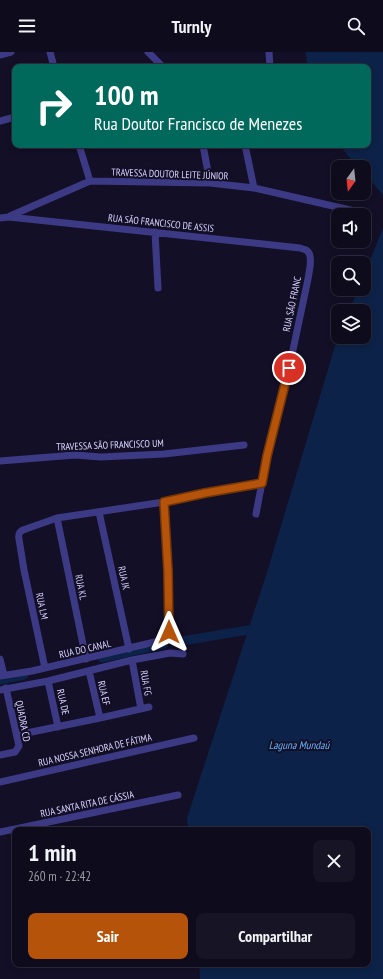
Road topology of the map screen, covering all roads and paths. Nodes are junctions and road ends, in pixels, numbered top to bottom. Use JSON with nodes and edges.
{"nodes":[{"id":1,"x":11,"y":52,"type":"edge"},
{"id":2,"x":50,"y":52,"type":"edge"},
{"id":3,"x":148,"y":52,"type":"edge"},
{"id":4,"x":269,"y":52,"type":"edge"},
{"id":5,"x":0,"y":55,"type":"edge"},
{"id":6,"x":53,"y":64,"type":"edge"},
{"id":7,"x":160,"y":64,"type":"edge"},
{"id":8,"x":270,"y":64,"type":"edge"},
{"id":9,"x":12,"y":118,"type":"edge"},
{"id":10,"x":0,"y":121,"type":"edge"},
{"id":11,"x":80,"y":148,"type":"edge"},
{"id":12,"x":204,"y":148,"type":"edge"},
{"id":13,"x":246,"y":148,"type":"edge"},
{"id":14,"x":90,"y":181,"type":"junction"},
{"id":15,"x":210,"y":183,"type":"junction"},
{"id":16,"x":254,"y":188,"type":"junction"},
{"id":17,"x":342,"y":208,"type":"edge"},
{"id":18,"x":10,"y":217,"type":"junction"},
{"id":19,"x":0,"y":218,"type":"edge"},
{"id":20,"x":155,"y":232,"type":"junction"},
{"id":21,"x":311,"y":262,"type":"joint"},
{"id":22,"x":158,"y":288,"type":"dead end"},
{"id":23,"x":244,"y":445,"type":"dead end"},
{"id":24,"x":0,"y":461,"type":"edge"},
{"id":25,"x":262,"y":483,"type":"junction"},
{"id":26,"x":164,"y":502,"type":"junction"},
{"id":27,"x":99,"y":512,"type":"junction"},
{"id":28,"x":256,"y":514,"type":"dead end"},
{"id":29,"x":57,"y":518,"type":"junction"},
{"id":30,"x":129,"y":649,"type":"junction"},
{"id":31,"x":183,"y":654,"type":"dead end"},
{"id":32,"x":0,"y":659,"type":"edge"},
{"id":33,"x":86,"y":659,"type":"junction"},
{"id":34,"x":132,"y":660,"type":"junction"},
{"id":35,"x":45,"y":668,"type":"junction"},
{"id":36,"x":89,"y":671,"type":"junction"},
{"id":37,"x":2,"y":676,"type":"edge"},
{"id":38,"x":48,"y":681,"type":"junction"},
{"id":39,"x":3,"y":689,"type":"edge"},
{"id":40,"x":149,"y":707,"type":"dead end"},
{"id":41,"x":141,"y":709,"type":"junction"},
{"id":42,"x":100,"y":718,"type":"junction"},
{"id":43,"x":58,"y":727,"type":"junction"},
{"id":44,"x":17,"y":735,"type":"junction"},
{"id":45,"x":194,"y":738,"type":"dead end"},
{"id":46,"x":0,"y":756,"type":"edge"},
{"id":47,"x":0,"y":782,"type":"edge"},
{"id":48,"x":178,"y":795,"type":"dead end"},
{"id":49,"x":24,"y":827,"type":"edge"},
{"id":50,"x":12,"y":830,"type":"edge"},
{"id":51,"x":0,"y":832,"type":"edge"}],
"edges":[{"from":1,"to":5,"type":"street"},
{"from":2,"to":6,"type":"street"},
{"from":3,"to":7,"type":"street"},
{"from":4,"to":8,"type":"street"},
{"from":9,"to":10,"type":"street"},
{"from":11,"to":14,"type":"street"},
{"from":12,"to":15,"type":"street"},
{"from":13,"to":16,"type":"street"},
{"from":14,"to":15,"type":"street","name":"TRAVESSA DOUTOR LEITE JÚNIOR"},
{"from":14,"to":18,"type":"street","name":"TRAVESSA DOUTOR LEITE JÚNIOR"},
{"from":15,"to":16,"type":"street","name":"TRAVESSA DOUTOR LEITE JÚNIOR"},
{"from":16,"to":17,"type":"street","name":"TRAVESSA DOUTOR LEITE JÚNIOR"},
{"from":18,"to":19,"type":"street","name":"RUA SÃO FRANCISCO DE ASSIS"},
{"from":18,"to":20,"type":"street","name":"RUA SÃO FRANCISCO DE ASSIS"},
{"from":20,"to":21,"type":"street","name":"RUA SÃO FRANCISCO DE ASSIS"},
{"from":20,"to":22,"type":"street"},
{"from":21,"to":25,"type":"street","name":"RUA SÃO FRANC"},
{"from":23,"to":24,"type":"street","name":"TRAVESSA SÃO FRANCISCO UM"},
{"from":25,"to":26,"type":"street"},
{"from":25,"to":28,"type":"street","name":"RUA SÃO FRANC"},
{"from":26,"to":27,"type":"street"},
{"from":26,"to":30,"type":"street","name":"RUA DO CANAL"},
{"from":27,"to":29,"type":"street"},
{"from":27,"to":30,"type":"street","name":"RUA JK"},
{"from":29,"to":33,"type":"street","name":"RUA KL"},
{"from":29,"to":35,"type":"street","name":"RUA LM"},
{"from":30,"to":33,"type":"street","name":"RUA DO CANAL"},
{"from":31,"to":34,"type":"street"},
{"from":32,"to":37,"type":"street"},
{"from":33,"to":35,"type":"street","name":"RUA DO CANAL"},
{"from":34,"to":36,"type":"street"},
{"from":34,"to":41,"type":"street","name":"RUA FG"},
{"from":35,"to":37,"type":"street","name":"RUA DO CANAL"},
{"from":36,"to":38,"type":"street"},
{"from":36,"to":42,"type":"street","name":"RUA EF"},
{"from":38,"to":39,"type":"street"},
{"from":38,"to":43,"type":"street","name":"RUA DE"},
{"from":39,"to":44,"type":"street","name":"QUADRA CD"},
{"from":40,"to":41,"type":"street"},
{"from":41,"to":42,"type":"street"},
{"from":42,"to":43,"type":"street"},
{"from":43,"to":44,"type":"street"},
{"from":44,"to":46,"type":"street","name":"QUADRA CD"},
{"from":45,"to":47,"type":"street","name":"RUA NOSSA SENHORA DE FÁTIMA"},
{"from":48,"to":49,"type":"street","name":"RUA SANTA RITA DE CÁSSIA"},
{"from":50,"to":51,"type":"street","name":"RUA SANTA RITA DE CÁSSIA"}]}
